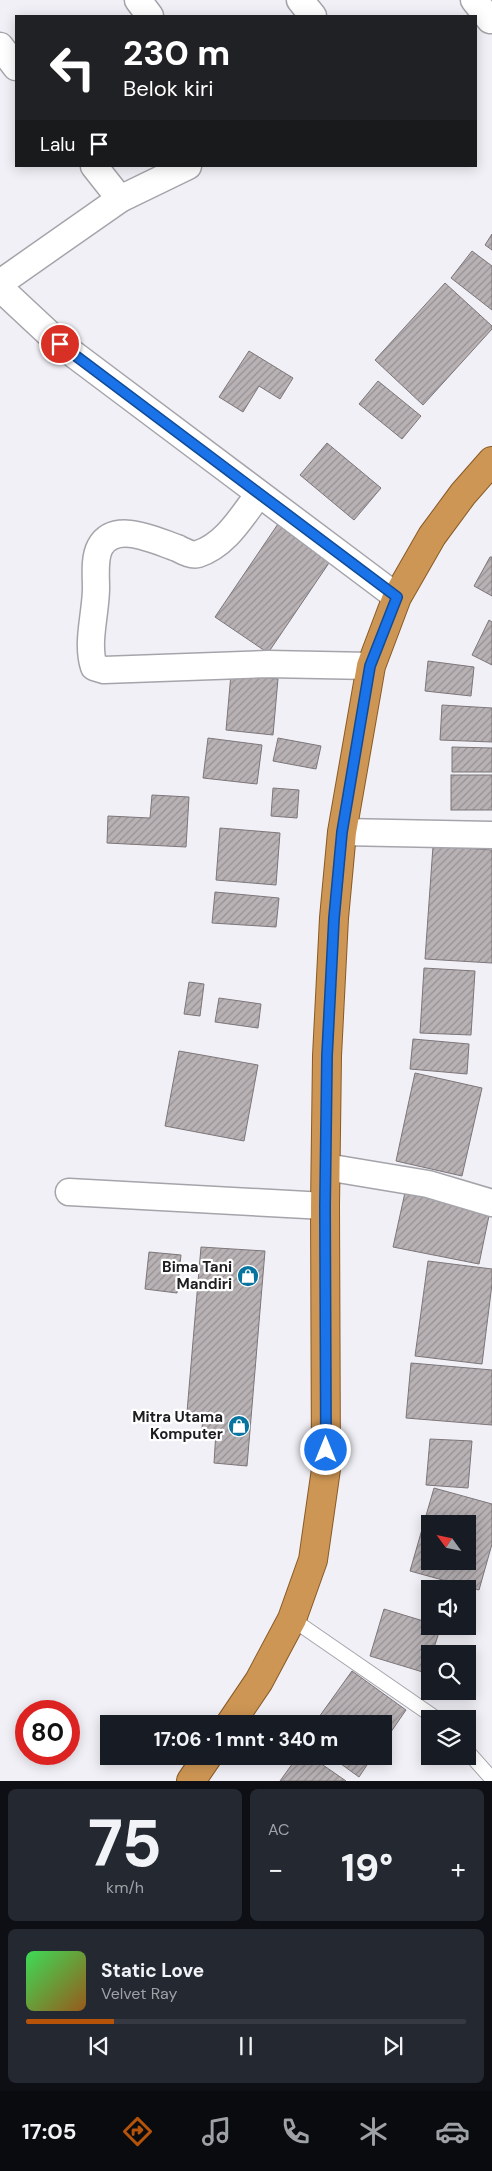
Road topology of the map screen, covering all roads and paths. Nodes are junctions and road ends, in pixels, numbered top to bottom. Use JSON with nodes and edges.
{"nodes":[{"id":1,"x":138,"y":0,"type":"edge"},
{"id":2,"x":300,"y":0,"type":"edge"},
{"id":3,"x":474,"y":0,"type":"edge"},
{"id":4,"x":149,"y":15,"type":"edge"},
{"id":5,"x":312,"y":15,"type":"edge"},
{"id":6,"x":486,"y":22,"type":"edge"},
{"id":7,"x":0,"y":46,"type":"edge"},
{"id":8,"x":15,"y":66,"type":"edge"},
{"id":9,"x":95,"y":167,"type":"edge"},
{"id":10,"x":186,"y":167,"type":"edge"},
{"id":11,"x":120,"y":199,"type":"junction"},
{"id":12,"x":0,"y":283,"type":"edge"},
{"id":13,"x":0,"y":288,"type":"edge"},
{"id":14,"x":492,"y":460,"type":"edge"},
{"id":15,"x":259,"y":494,"type":"junction"},
{"id":16,"x":397,"y":597,"type":"junction"},
{"id":17,"x":370,"y":666,"type":"junction"},
{"id":18,"x":342,"y":832,"type":"junction"},
{"id":19,"x":492,"y":835,"type":"edge"},
{"id":20,"x":326,"y":1167,"type":"junction"},
{"id":21,"x":69,"y":1192,"type":"dead end"},
{"id":22,"x":492,"y":1203,"type":"edge"},
{"id":23,"x":325,"y":1206,"type":"junction"},
{"id":24,"x":292,"y":1619,"type":"junction"},
{"id":25,"x":424,"y":1710,"type":"edge"},
{"id":26,"x":236,"y":1715,"type":"edge"},
{"id":27,"x":476,"y":1761,"type":"edge"},
{"id":28,"x":202,"y":1765,"type":"edge"},
{"id":29,"x":492,"y":1779,"type":"edge"},
{"id":30,"x":191,"y":1781,"type":"edge"}],
"edges":[{"from":1,"to":4,"type":"street"},
{"from":2,"to":5,"type":"street"},
{"from":3,"to":6,"type":"street"},
{"from":7,"to":8,"type":"street"},
{"from":9,"to":11,"type":"street"},
{"from":10,"to":11,"type":"street"},
{"from":11,"to":12,"type":"street"},
{"from":13,"to":15,"type":"street"},
{"from":14,"to":16,"type":"highway"},
{"from":15,"to":16,"type":"street"},
{"from":15,"to":17,"type":"street"},
{"from":16,"to":17,"type":"highway"},
{"from":17,"to":18,"type":"highway"},
{"from":18,"to":19,"type":"street"},
{"from":18,"to":20,"type":"highway"},
{"from":20,"to":22,"type":"street"},
{"from":20,"to":23,"type":"highway"},
{"from":21,"to":23,"type":"street"},
{"from":23,"to":24,"type":"highway"},
{"from":24,"to":25,"type":"lane"},
{"from":24,"to":26,"type":"highway"},
{"from":27,"to":29,"type":"lane"},
{"from":28,"to":30,"type":"highway"}]}
